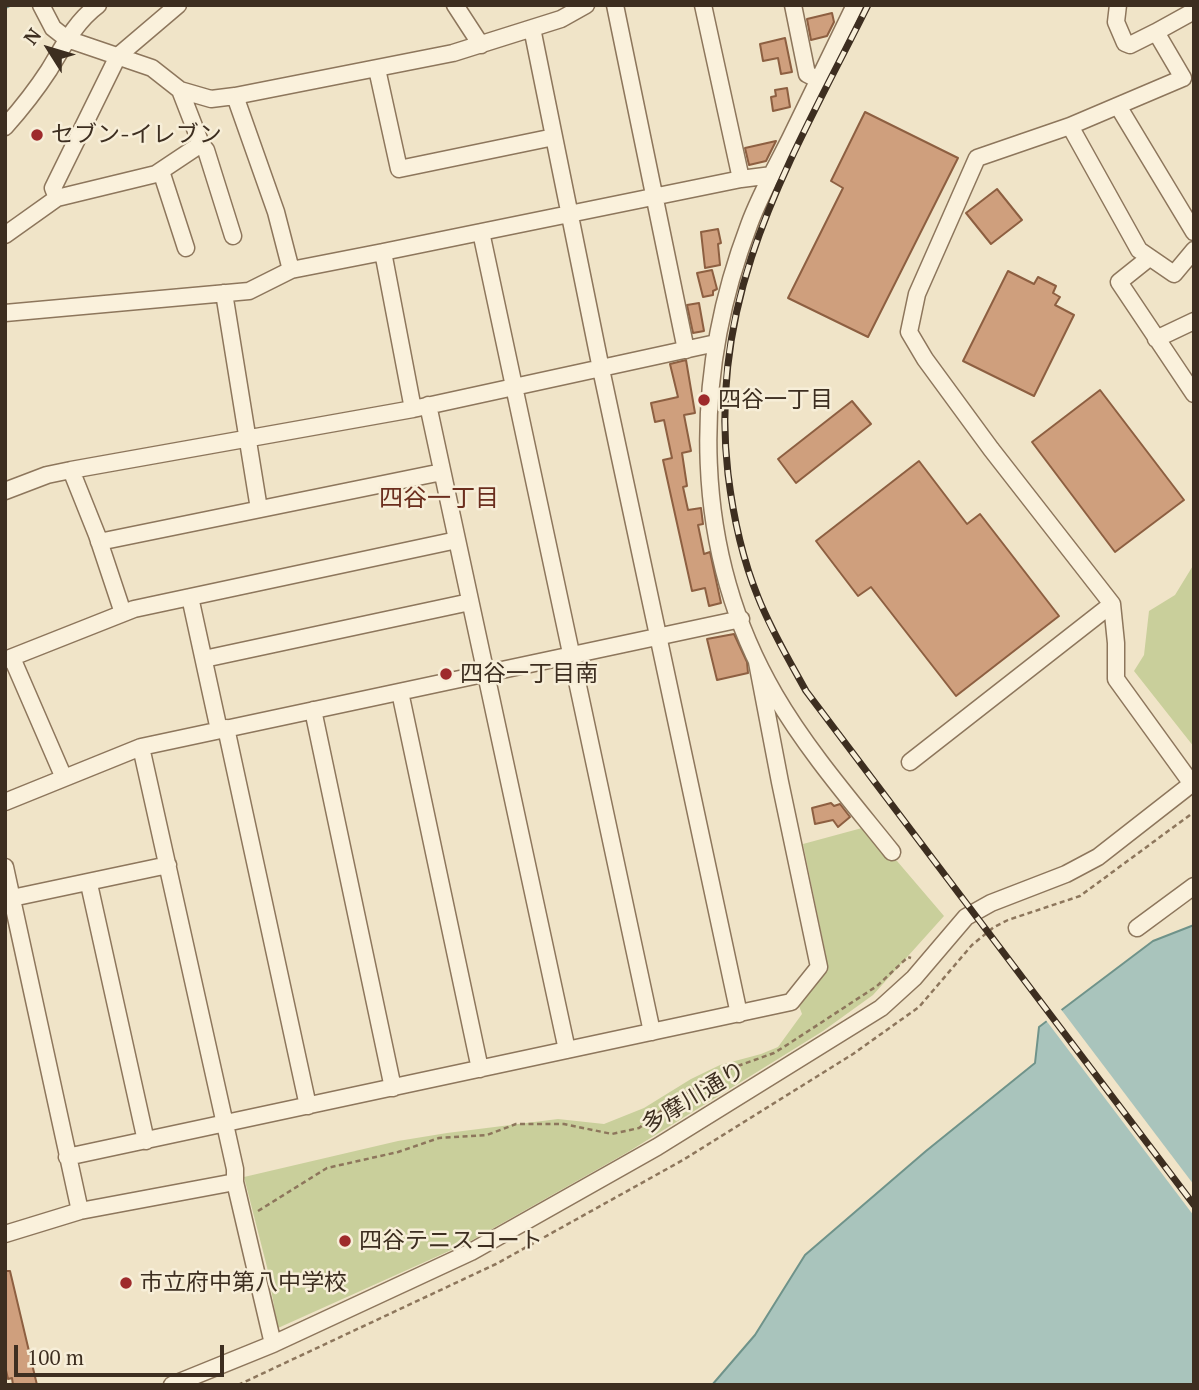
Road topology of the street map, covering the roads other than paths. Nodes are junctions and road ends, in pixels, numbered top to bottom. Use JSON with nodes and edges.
{"nodes":[{"id":1,"x":41,"y":5,"type":"edge"},
{"id":2,"x":98,"y":5,"type":"edge"},
{"id":3,"x":178,"y":5,"type":"edge"},
{"id":4,"x":454,"y":5,"type":"edge"},
{"id":5,"x":586,"y":5,"type":"edge"},
{"id":6,"x":615,"y":5,"type":"edge"},
{"id":7,"x":704,"y":5,"type":"edge"},
{"id":8,"x":793,"y":5,"type":"edge"},
{"id":9,"x":855,"y":5,"type":"edge"},
{"id":10,"x":1118,"y":5,"type":"edge"},
{"id":11,"x":1194,"y":11,"type":"edge"},
{"id":12,"x":557,"y":12,"type":"edge"},
{"id":13,"x":532,"y":28,"type":"junction"},
{"id":14,"x":1156,"y":32,"type":"junction"},
{"id":15,"x":67,"y":39,"type":"junction"},
{"id":16,"x":481,"y":45,"type":"junction"},
{"id":17,"x":118,"y":56,"type":"junction"},
{"id":18,"x":377,"y":69,"type":"junction"},
{"id":19,"x":819,"y":80,"type":"junction"},
{"id":20,"x":180,"y":90,"type":"junction"},
{"id":21,"x":235,"y":96,"type":"junction"},
{"id":22,"x":1118,"y":106,"type":"junction"},
{"id":23,"x":1070,"y":126,"type":"junction"},
{"id":24,"x":5,"y":127,"type":"edge"},
{"id":25,"x":554,"y":137,"type":"junction"},
{"id":26,"x":201,"y":144,"type":"junction"},
{"id":27,"x":160,"y":171,"type":"junction"},
{"id":28,"x":772,"y":175,"type":"junction"},
{"id":29,"x":741,"y":179,"type":"junction"},
{"id":30,"x":654,"y":197,"type":"junction"},
{"id":31,"x":57,"y":198,"type":"junction"},
{"id":32,"x":569,"y":214,"type":"junction"},
{"id":33,"x":481,"y":232,"type":"junction"},
{"id":34,"x":1194,"y":232,"type":"edge"},
{"id":35,"x":5,"y":235,"type":"edge"},
{"id":36,"x":233,"y":236,"type":"dead end"},
{"id":37,"x":186,"y":248,"type":"dead end"},
{"id":38,"x":1194,"y":250,"type":"edge"},
{"id":39,"x":383,"y":253,"type":"junction"},
{"id":40,"x":1149,"y":258,"type":"junction"},
{"id":41,"x":291,"y":270,"type":"junction"},
{"id":42,"x":224,"y":293,"type":"junction"},
{"id":43,"x":5,"y":313,"type":"edge"},
{"id":44,"x":1194,"y":321,"type":"edge"},
{"id":45,"x":1156,"y":339,"type":"junction"},
{"id":46,"x":716,"y":343,"type":"junction"},
{"id":47,"x":686,"y":350,"type":"junction"},
{"id":48,"x":601,"y":369,"type":"junction"},
{"id":49,"x":515,"y":386,"type":"junction"},
{"id":50,"x":1194,"y":394,"type":"edge"},
{"id":51,"x":421,"y":407,"type":"junction"},
{"id":52,"x":246,"y":438,"type":"junction"},
{"id":53,"x":71,"y":470,"type":"junction"},
{"id":54,"x":442,"y":472,"type":"junction"},
{"id":55,"x":5,"y":491,"type":"edge"},
{"id":56,"x":259,"y":509,"type":"junction"},
{"id":57,"x":457,"y":540,"type":"junction"},
{"id":58,"x":99,"y":542,"type":"junction"},
{"id":59,"x":190,"y":597,"type":"junction"},
{"id":60,"x":470,"y":602,"type":"junction"},
{"id":61,"x":1112,"y":604,"type":"junction"},
{"id":62,"x":123,"y":613,"type":"junction"},
{"id":63,"x":741,"y":619,"type":"junction"},
{"id":64,"x":658,"y":636,"type":"junction"},
{"id":65,"x":572,"y":655,"type":"junction"},
{"id":66,"x":9,"y":659,"type":"edge"},
{"id":67,"x":204,"y":659,"type":"junction"},
{"id":68,"x":757,"y":662,"type":"junction"},
{"id":69,"x":486,"y":673,"type":"junction"},
{"id":70,"x":400,"y":692,"type":"junction"},
{"id":71,"x":313,"y":710,"type":"junction"},
{"id":72,"x":223,"y":729,"type":"junction"},
{"id":73,"x":141,"y":747,"type":"junction"},
{"id":74,"x":910,"y":762,"type":"dead end"},
{"id":75,"x":64,"y":778,"type":"junction"},
{"id":76,"x":1193,"y":783,"type":"edge"},
{"id":77,"x":5,"y":802,"type":"edge"},
{"id":78,"x":892,"y":852,"type":"dead end"},
{"id":79,"x":168,"y":865,"type":"junction"},
{"id":80,"x":5,"y":867,"type":"edge"},
{"id":81,"x":89,"y":884,"type":"junction"},
{"id":82,"x":1194,"y":886,"type":"edge"},
{"id":83,"x":12,"y":898,"type":"junction"},
{"id":84,"x":1137,"y":928,"type":"dead end"},
{"id":85,"x":739,"y":1014,"type":"junction"},
{"id":86,"x":652,"y":1032,"type":"junction"},
{"id":87,"x":567,"y":1051,"type":"junction"},
{"id":88,"x":481,"y":1069,"type":"junction"},
{"id":89,"x":393,"y":1087,"type":"junction"},
{"id":90,"x":307,"y":1106,"type":"junction"},
{"id":91,"x":226,"y":1123,"type":"junction"},
{"id":92,"x":145,"y":1141,"type":"junction"},
{"id":93,"x":68,"y":1157,"type":"junction"},
{"id":94,"x":235,"y":1182,"type":"junction"},
{"id":95,"x":80,"y":1211,"type":"junction"},
{"id":96,"x":5,"y":1234,"type":"edge"},
{"id":97,"x":273,"y":1344,"type":"junction"},
{"id":98,"x":172,"y":1385,"type":"edge"}],
"edges":[{"from":1,"to":15,"type":"street"},
{"from":2,"to":15,"type":"street"},
{"from":3,"to":17,"type":"street"},
{"from":4,"to":16,"type":"street"},
{"from":5,"to":12,"type":"street"},
{"from":6,"to":30,"type":"street"},
{"from":7,"to":29,"type":"street"},
{"from":8,"to":19,"type":"street"},
{"from":9,"to":19,"type":"street"},
{"from":10,"to":14,"type":"street"},
{"from":11,"to":14,"type":"street"},
{"from":12,"to":13,"type":"street"},
{"from":13,"to":16,"type":"street"},
{"from":13,"to":25,"type":"street"},
{"from":14,"to":22,"type":"street"},
{"from":15,"to":17,"type":"street"},
{"from":15,"to":24,"type":"street"},
{"from":16,"to":18,"type":"street"},
{"from":17,"to":20,"type":"street"},
{"from":17,"to":31,"type":"street"},
{"from":18,"to":21,"type":"street"},
{"from":18,"to":25,"type":"street"},
{"from":19,"to":28,"type":"street"},
{"from":20,"to":21,"type":"street"},
{"from":20,"to":26,"type":"street"},
{"from":21,"to":41,"type":"street"},
{"from":22,"to":23,"type":"street"},
{"from":22,"to":34,"type":"street"},
{"from":23,"to":40,"type":"street"},
{"from":23,"to":61,"type":"street"},
{"from":25,"to":32,"type":"street"},
{"from":26,"to":27,"type":"street"},
{"from":26,"to":36,"type":"street"},
{"from":27,"to":31,"type":"street"},
{"from":27,"to":37,"type":"street"},
{"from":28,"to":29,"type":"street"},
{"from":28,"to":46,"type":"street"},
{"from":29,"to":30,"type":"street"},
{"from":30,"to":32,"type":"street"},
{"from":30,"to":47,"type":"street"},
{"from":31,"to":35,"type":"street"},
{"from":32,"to":33,"type":"street"},
{"from":32,"to":48,"type":"street"},
{"from":33,"to":39,"type":"street"},
{"from":33,"to":49,"type":"street"},
{"from":38,"to":40,"type":"street"},
{"from":39,"to":41,"type":"street"},
{"from":39,"to":51,"type":"street"},
{"from":40,"to":45,"type":"street"},
{"from":41,"to":42,"type":"street"},
{"from":42,"to":43,"type":"street"},
{"from":42,"to":52,"type":"street"},
{"from":44,"to":45,"type":"street"},
{"from":45,"to":50,"type":"street"},
{"from":46,"to":47,"type":"street"},
{"from":46,"to":63,"type":"street"},
{"from":47,"to":48,"type":"street"},
{"from":48,"to":49,"type":"street"},
{"from":48,"to":64,"type":"street"},
{"from":49,"to":51,"type":"street"},
{"from":49,"to":65,"type":"street"},
{"from":51,"to":52,"type":"street"},
{"from":51,"to":54,"type":"street"},
{"from":52,"to":53,"type":"street"},
{"from":52,"to":56,"type":"street"},
{"from":53,"to":55,"type":"street"},
{"from":53,"to":58,"type":"street"},
{"from":54,"to":56,"type":"street"},
{"from":54,"to":57,"type":"street"},
{"from":56,"to":58,"type":"street"},
{"from":57,"to":59,"type":"street"},
{"from":57,"to":60,"type":"street"},
{"from":58,"to":62,"type":"street"},
{"from":59,"to":62,"type":"street"},
{"from":59,"to":67,"type":"street"},
{"from":60,"to":67,"type":"street"},
{"from":60,"to":69,"type":"street"},
{"from":61,"to":74,"type":"street"},
{"from":61,"to":76,"type":"street"},
{"from":62,"to":66,"type":"street"},
{"from":63,"to":64,"type":"street"},
{"from":63,"to":68,"type":"street"},
{"from":64,"to":65,"type":"street"},
{"from":64,"to":85,"type":"street"},
{"from":65,"to":69,"type":"street"},
{"from":65,"to":86,"type":"street"},
{"from":66,"to":75,"type":"street"},
{"from":67,"to":72,"type":"street"},
{"from":68,"to":78,"type":"street"},
{"from":68,"to":85,"type":"street"},
{"from":69,"to":70,"type":"street"},
{"from":69,"to":87,"type":"street"},
{"from":70,"to":71,"type":"street"},
{"from":70,"to":88,"type":"street"},
{"from":71,"to":72,"type":"street"},
{"from":71,"to":89,"type":"street"},
{"from":72,"to":73,"type":"street"},
{"from":72,"to":90,"type":"street"},
{"from":73,"to":75,"type":"street"},
{"from":73,"to":79,"type":"street"},
{"from":75,"to":77,"type":"street"},
{"from":76,"to":97,"type":"street","name":"多摩川通り"},
{"from":79,"to":81,"type":"street"},
{"from":79,"to":91,"type":"street"},
{"from":80,"to":83,"type":"street"},
{"from":81,"to":83,"type":"street"},
{"from":81,"to":92,"type":"street"},
{"from":82,"to":84,"type":"street"},
{"from":83,"to":93,"type":"street"},
{"from":85,"to":86,"type":"street"},
{"from":86,"to":87,"type":"street"},
{"from":87,"to":88,"type":"street"},
{"from":88,"to":89,"type":"street"},
{"from":89,"to":90,"type":"street"},
{"from":90,"to":91,"type":"street"},
{"from":91,"to":92,"type":"street"},
{"from":91,"to":94,"type":"street"},
{"from":92,"to":93,"type":"street"},
{"from":93,"to":95,"type":"street"},
{"from":94,"to":95,"type":"street"},
{"from":94,"to":97,"type":"street"},
{"from":95,"to":96,"type":"street"},
{"from":97,"to":98,"type":"street","name":"多摩川通り"}]}
